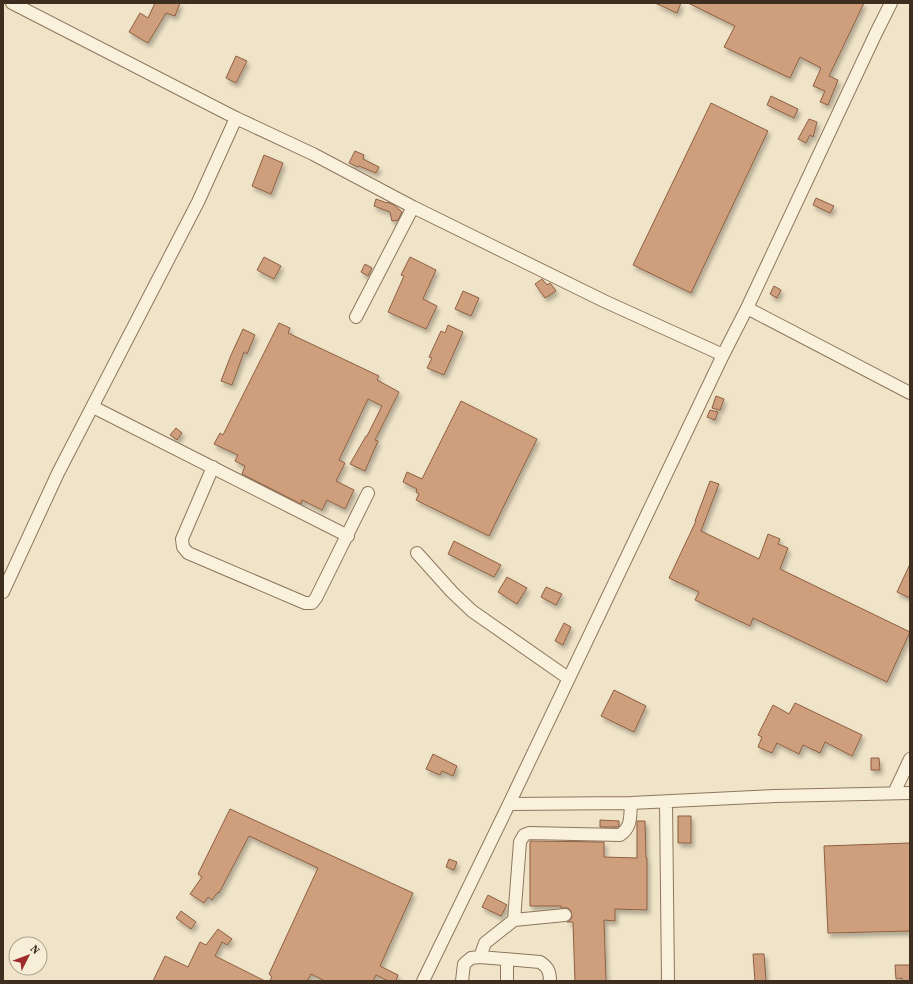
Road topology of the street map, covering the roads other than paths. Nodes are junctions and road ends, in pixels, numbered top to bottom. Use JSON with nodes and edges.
{"nodes":[{"id":1,"x":12,"y":3,"type":"edge"},
{"id":2,"x":891,"y":3,"type":"edge"},
{"id":3,"x":236,"y":118,"type":"junction"},
{"id":4,"x":413,"y":207,"type":"junction"},
{"id":5,"x":748,"y":308,"type":"junction"},
{"id":6,"x":356,"y":318,"type":"dead end"},
{"id":7,"x":723,"y":355,"type":"junction"},
{"id":8,"x":910,"y":393,"type":"edge"},
{"id":9,"x":93,"y":407,"type":"junction"},
{"id":10,"x":213,"y":467,"type":"junction"},
{"id":11,"x":368,"y":493,"type":"dead end"},
{"id":12,"x":348,"y":536,"type":"junction"},
{"id":13,"x":417,"y":553,"type":"dead end"},
{"id":14,"x":3,"y":592,"type":"edge"},
{"id":15,"x":568,"y":678,"type":"junction"},
{"id":16,"x":910,"y":759,"type":"edge"},
{"id":17,"x":894,"y":793,"type":"junction"},
{"id":18,"x":910,"y":793,"type":"edge"},
{"id":19,"x":666,"y":802,"type":"junction"},
{"id":20,"x":631,"y":803,"type":"junction"},
{"id":21,"x":509,"y":804,"type":"junction"},
{"id":22,"x":564,"y":915,"type":"dead end"},
{"id":23,"x":514,"y":920,"type":"junction"},
{"id":24,"x":480,"y":957,"type":"junction"},
{"id":25,"x":507,"y":959,"type":"junction"},
{"id":26,"x":423,"y":981,"type":"edge"},
{"id":27,"x":462,"y":981,"type":"edge"},
{"id":28,"x":507,"y":981,"type":"edge"},
{"id":29,"x":550,"y":981,"type":"edge"},
{"id":30,"x":668,"y":981,"type":"edge"}],
"edges":[{"from":1,"to":3,"type":"street"},
{"from":2,"to":5,"type":"street"},
{"from":3,"to":4,"type":"street"},
{"from":3,"to":9,"type":"street"},
{"from":4,"to":6,"type":"street"},
{"from":4,"to":7,"type":"street"},
{"from":5,"to":7,"type":"street"},
{"from":5,"to":8,"type":"street"},
{"from":7,"to":15,"type":"street"},
{"from":9,"to":10,"type":"street"},
{"from":9,"to":14,"type":"street"},
{"from":10,"to":12,"type":"street"},
{"from":10,"to":12,"type":"street"},
{"from":11,"to":12,"type":"street"},
{"from":13,"to":15,"type":"street"},
{"from":15,"to":21,"type":"street"},
{"from":16,"to":17,"type":"street"},
{"from":17,"to":18,"type":"street"},
{"from":17,"to":19,"type":"street"},
{"from":19,"to":20,"type":"street"},
{"from":19,"to":30,"type":"street"},
{"from":20,"to":21,"type":"street"},
{"from":20,"to":23,"type":"street"},
{"from":21,"to":26,"type":"street"},
{"from":22,"to":23,"type":"street"},
{"from":23,"to":24,"type":"street"},
{"from":24,"to":25,"type":"street"},
{"from":24,"to":27,"type":"street"},
{"from":25,"to":28,"type":"street"},
{"from":25,"to":29,"type":"street"}]}
